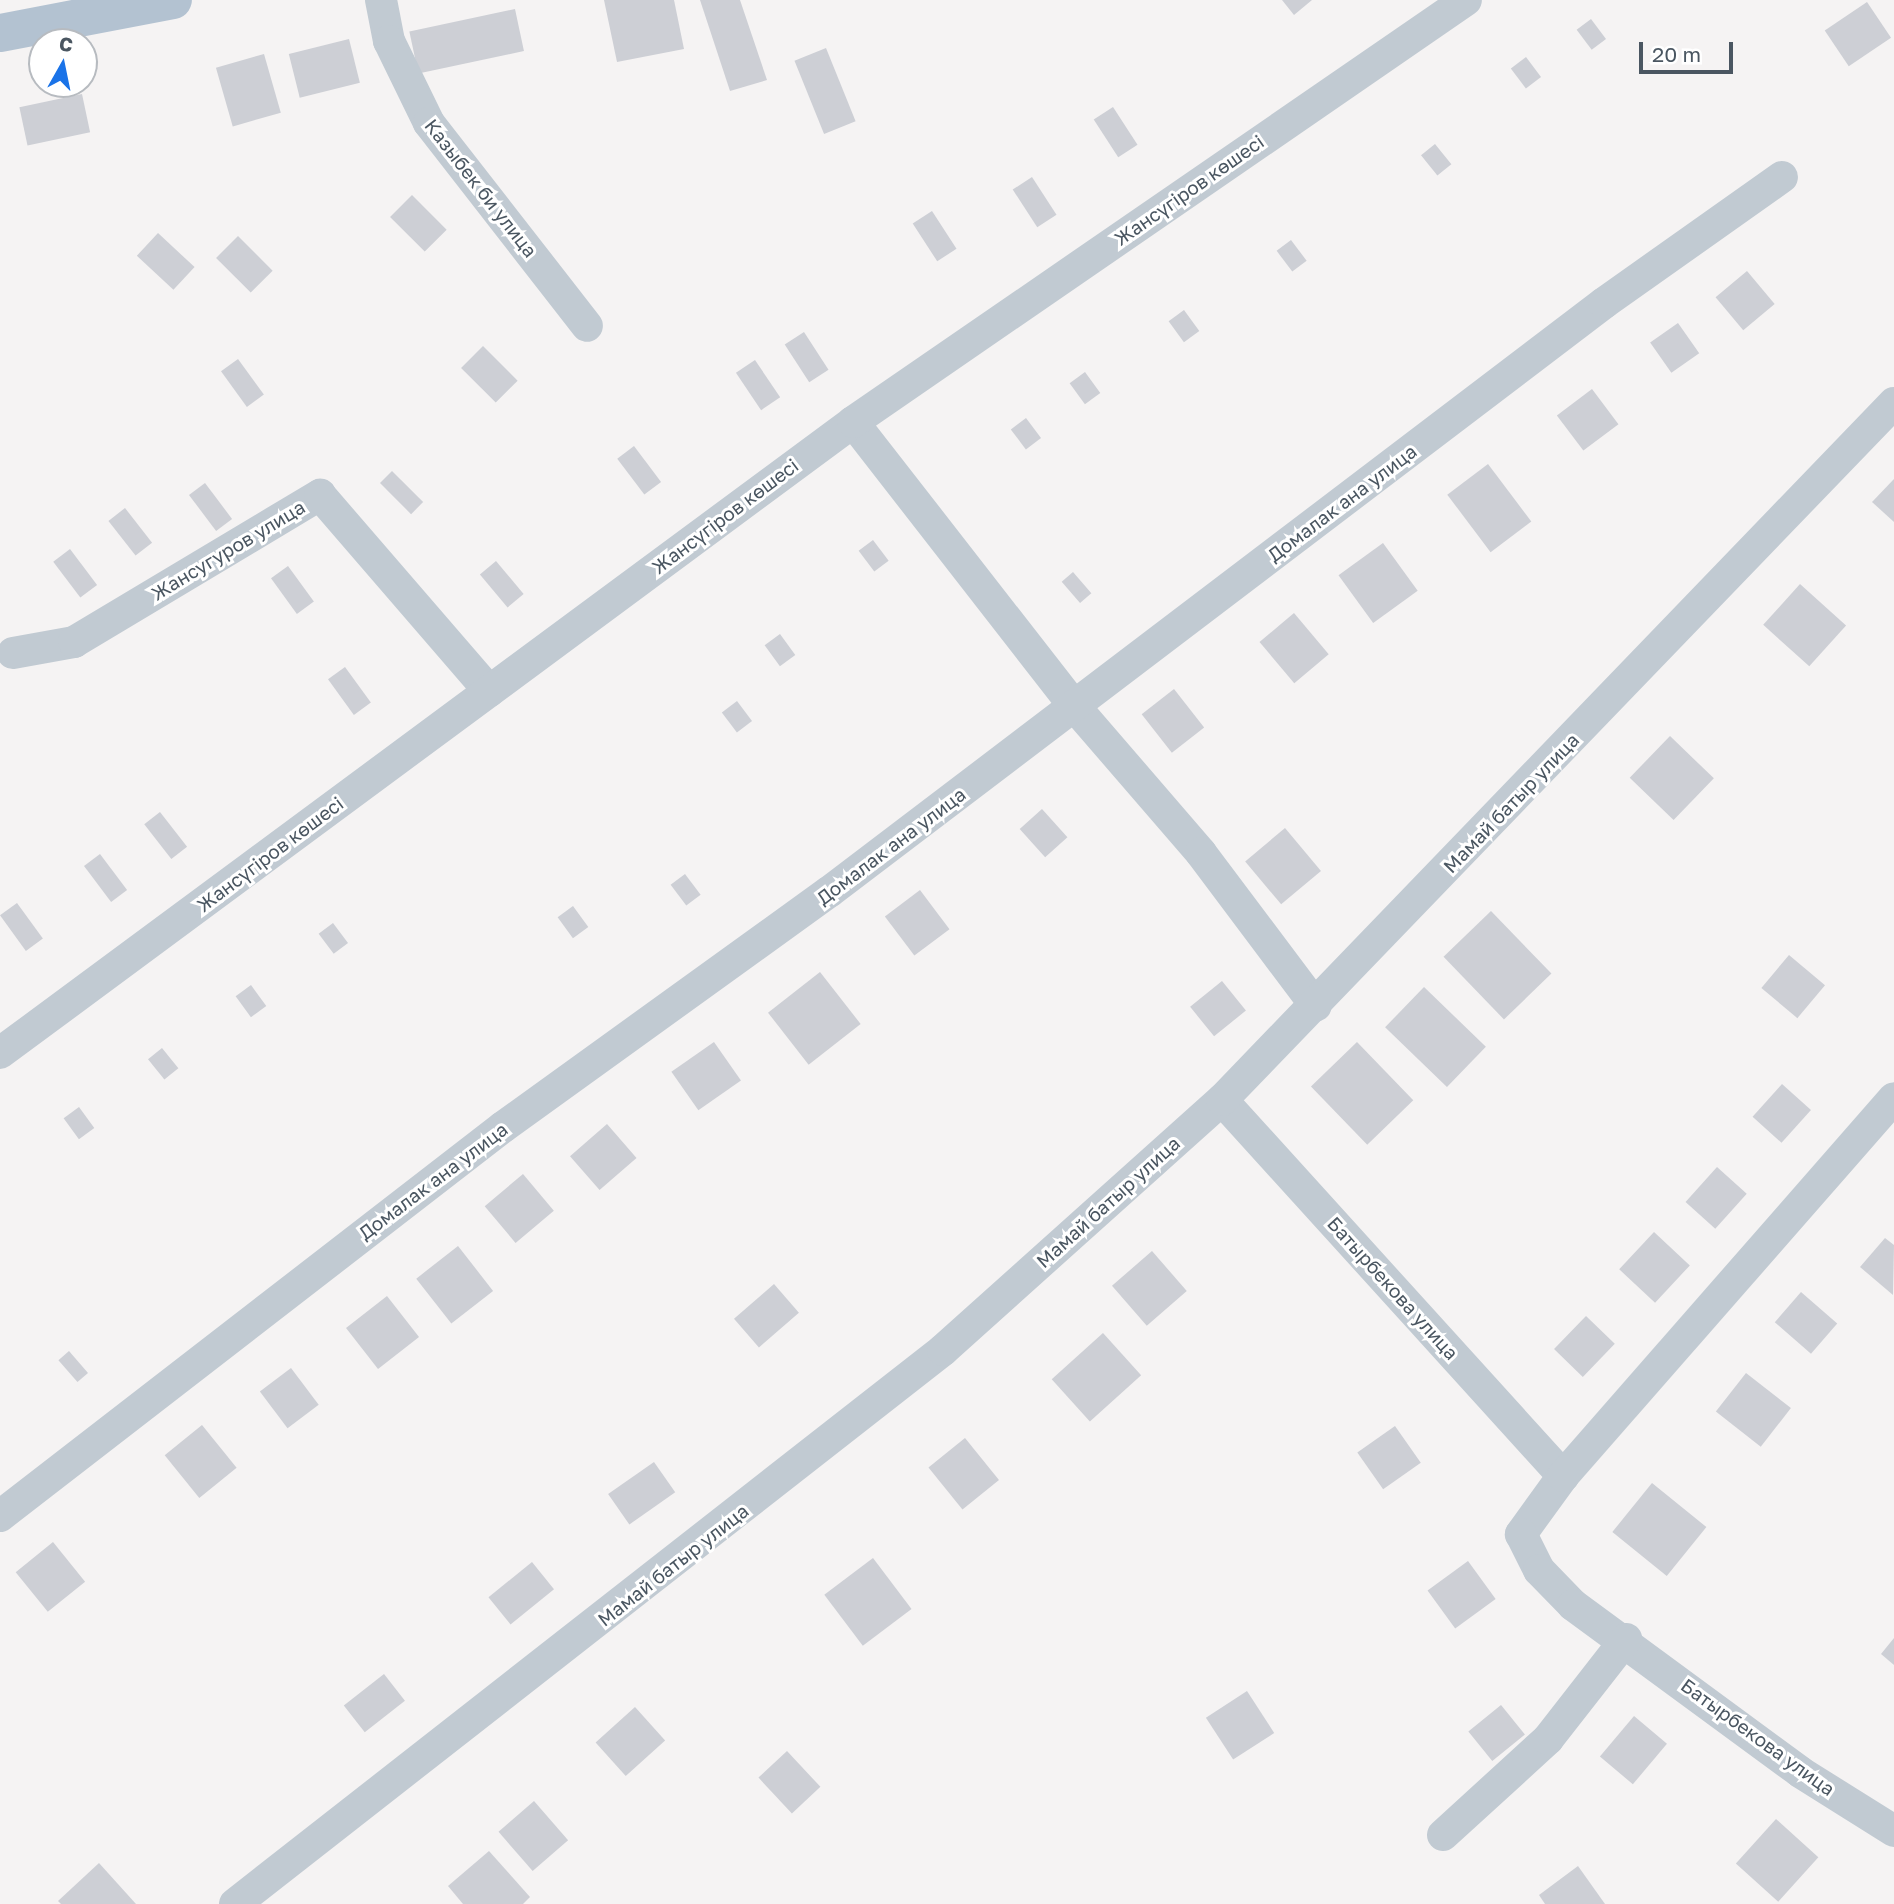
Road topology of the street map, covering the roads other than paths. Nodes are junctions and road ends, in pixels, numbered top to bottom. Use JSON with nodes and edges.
{"nodes":[{"id":1,"x":173,"y":0,"type":"edge"},
{"id":2,"x":381,"y":0,"type":"edge"},
{"id":3,"x":1466,"y":0,"type":"edge"},
{"id":4,"x":107,"y":7,"type":"edge"},
{"id":5,"x":0,"y":33,"type":"edge"},
{"id":6,"x":1782,"y":177,"type":"dead end"},
{"id":7,"x":587,"y":326,"type":"dead end"},
{"id":8,"x":1894,"y":403,"type":"edge"},
{"id":9,"x":853,"y":422,"type":"junction"},
{"id":10,"x":13,"y":653,"type":"dead end"},
{"id":11,"x":489,"y":691,"type":"junction"},
{"id":12,"x":1076,"y":708,"type":"junction"},
{"id":13,"x":1315,"y":1006,"type":"junction"},
{"id":14,"x":0,"y":1053,"type":"edge"},
{"id":15,"x":1894,"y":1098,"type":"edge"},
{"id":16,"x":1222,"y":1100,"type":"junction"},
{"id":17,"x":1563,"y":1476,"type":"junction"},
{"id":18,"x":0,"y":1516,"type":"edge"},
{"id":19,"x":1626,"y":1639,"type":"junction"},
{"id":20,"x":1894,"y":1831,"type":"edge"},
{"id":21,"x":1443,"y":1835,"type":"dead end"},
{"id":22,"x":236,"y":1904,"type":"edge"}],
"edges":[{"from":1,"to":4,"type":"main road"},
{"from":2,"to":7,"type":"street","name":"Казыбек би улица"},
{"from":3,"to":9,"type":"street","name":"Жансүгіров көшесі"},
{"from":4,"to":5,"type":"main road"},
{"from":6,"to":12,"type":"street","name":"Домалак ана улица"},
{"from":8,"to":13,"type":"street","name":"Мамай батыр улица"},
{"from":9,"to":11,"type":"street","name":"Жансүгіров көшесі"},
{"from":9,"to":12,"type":"street"},
{"from":10,"to":11,"type":"street","name":"Жансугуров улица"},
{"from":11,"to":14,"type":"street","name":"Жансүгіров көшесі"},
{"from":12,"to":13,"type":"street"},
{"from":12,"to":18,"type":"street","name":"Домалак ана улица"},
{"from":13,"to":16,"type":"street","name":"Мамай батыр улица"},
{"from":15,"to":17,"type":"street","name":"Батырбекова улица"},
{"from":16,"to":17,"type":"street","name":"Батырбекова улица"},
{"from":16,"to":22,"type":"street","name":"Мамай батыр улица"},
{"from":17,"to":19,"type":"street","name":"Батырбекова улица"},
{"from":19,"to":20,"type":"street","name":"Батырбекова улица"},
{"from":19,"to":21,"type":"street"}]}
